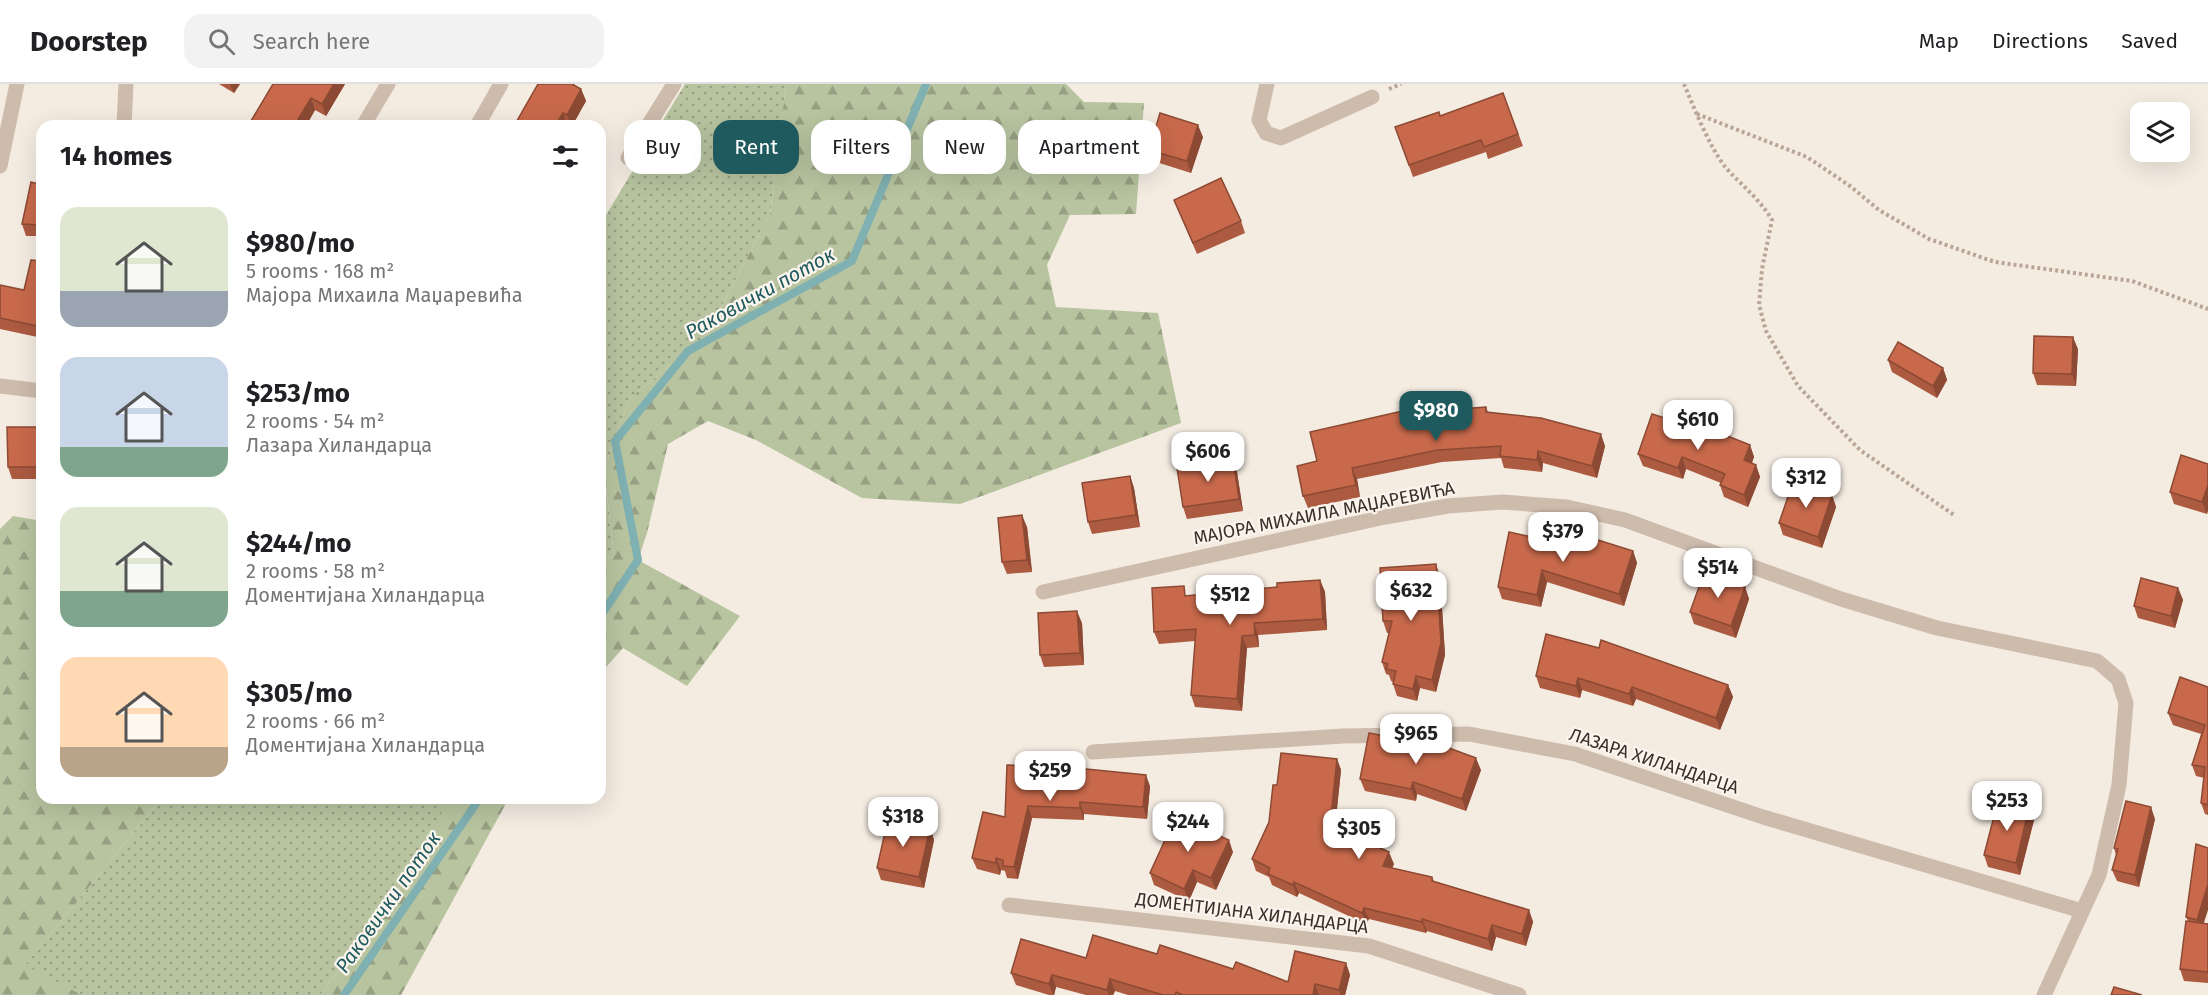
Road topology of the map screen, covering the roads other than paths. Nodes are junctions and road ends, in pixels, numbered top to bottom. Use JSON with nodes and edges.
{"nodes":[{"id":1,"x":17,"y":84,"type":"edge"},
{"id":2,"x":126,"y":84,"type":"edge"},
{"id":3,"x":388,"y":84,"type":"edge"},
{"id":4,"x":501,"y":84,"type":"edge"},
{"id":5,"x":674,"y":84,"type":"edge"},
{"id":6,"x":1267,"y":84,"type":"edge"},
{"id":7,"x":1372,"y":97,"type":"dead end"},
{"id":8,"x":124,"y":120,"type":"edge"},
{"id":9,"x":367,"y":120,"type":"edge"},
{"id":10,"x":480,"y":120,"type":"edge"},
{"id":11,"x":652,"y":120,"type":"edge"},
{"id":12,"x":0,"y":166,"type":"edge"},
{"id":13,"x":0,"y":386,"type":"edge"},
{"id":14,"x":36,"y":390,"type":"edge"},
{"id":15,"x":1043,"y":592,"type":"dead end"},
{"id":16,"x":1093,"y":752,"type":"dead end"},
{"id":17,"x":1009,"y":905,"type":"dead end"},
{"id":18,"x":2082,"y":910,"type":"junction"},
{"id":19,"x":1519,"y":995,"type":"edge"},
{"id":20,"x":2044,"y":995,"type":"edge"}],
"edges":[{"from":1,"to":12,"type":"street"},
{"from":2,"to":8,"type":"street"},
{"from":3,"to":9,"type":"street"},
{"from":4,"to":10,"type":"street"},
{"from":5,"to":11,"type":"street"},
{"from":6,"to":7,"type":"street"},
{"from":13,"to":14,"type":"street"},
{"from":15,"to":18,"type":"street","name":"МАЈОРА МИХАИЛА МАЏАРЕВИЋА"},
{"from":16,"to":18,"type":"street","name":"ЛАЗАРА ХИЛАНДАРЦА"},
{"from":17,"to":19,"type":"street","name":"ДОМЕНТИЈАНА ХИЛАНДАРЦА"},
{"from":18,"to":20,"type":"street","name":"МАЈОРА МИХАИЛА МАЏАРЕВИЋА"}]}
